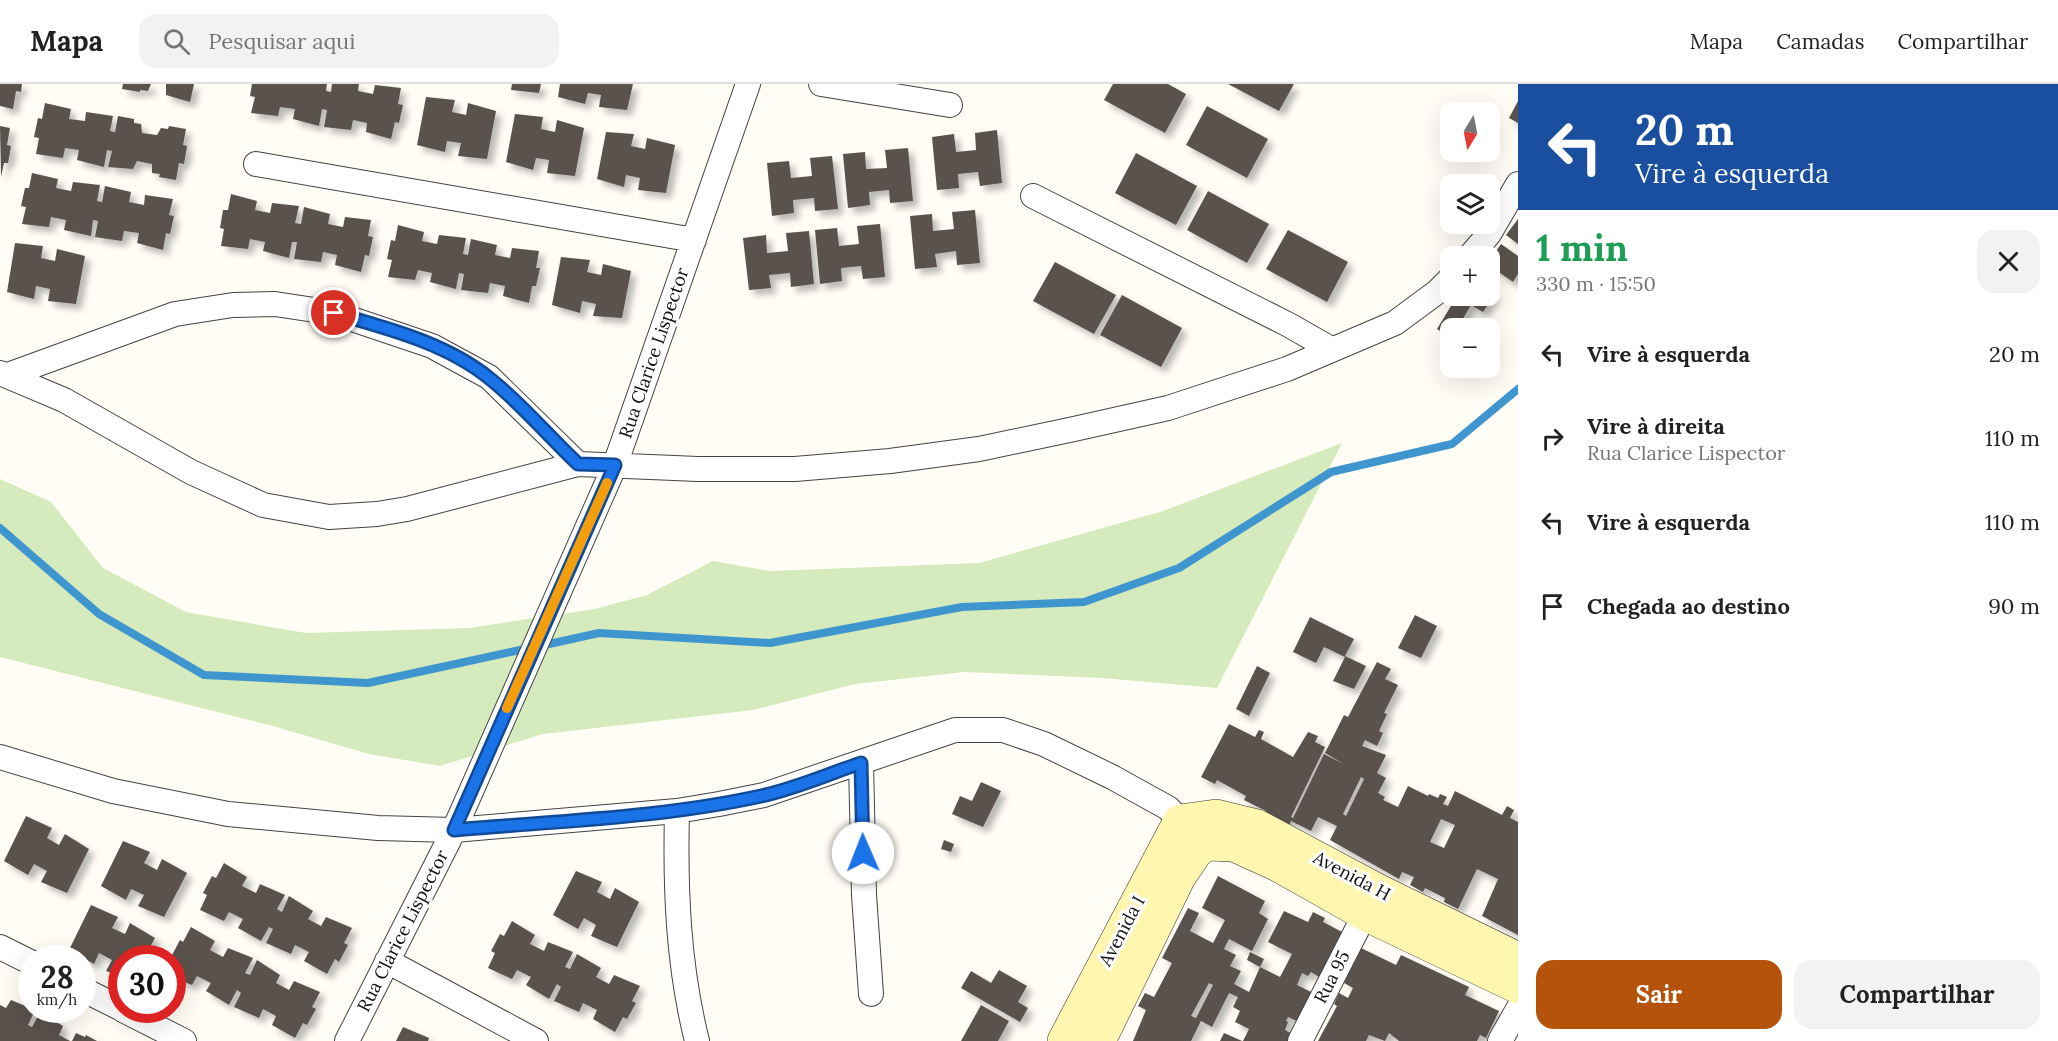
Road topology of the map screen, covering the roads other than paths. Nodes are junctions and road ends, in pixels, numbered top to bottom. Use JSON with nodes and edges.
{"nodes":[{"id":1,"x":748,"y":84,"type":"edge"},
{"id":2,"x":821,"y":84,"type":"edge"},
{"id":3,"x":950,"y":105,"type":"dead end"},
{"id":4,"x":256,"y":164,"type":"dead end"},
{"id":5,"x":1518,"y":184,"type":"edge"},
{"id":6,"x":1033,"y":196,"type":"dead end"},
{"id":7,"x":693,"y":240,"type":"junction"},
{"id":8,"x":1479,"y":246,"type":"edge"},
{"id":9,"x":1440,"y":289,"type":"edge"},
{"id":10,"x":1331,"y":349,"type":"junction"},
{"id":11,"x":4,"y":374,"type":"edge"},
{"id":12,"x":578,"y":464,"type":"junction"},
{"id":13,"x":615,"y":465,"type":"junction"},
{"id":14,"x":0,"y":757,"type":"edge"},
{"id":15,"x":861,"y":763,"type":"junction"},
{"id":16,"x":677,"y":811,"type":"junction"},
{"id":17,"x":1180,"y":821,"type":"junction"},
{"id":18,"x":454,"y":830,"type":"junction"},
{"id":19,"x":1201,"y":848,"type":"junction"},
{"id":20,"x":1365,"y":914,"type":"junction"},
{"id":21,"x":0,"y":947,"type":"edge"},
{"id":22,"x":18,"y":956,"type":"edge"},
{"id":23,"x":1518,"y":959,"type":"edge"},
{"id":24,"x":387,"y":961,"type":"junction"},
{"id":25,"x":1518,"y":987,"type":"edge"},
{"id":26,"x":871,"y":994,"type":"dead end"},
{"id":27,"x":1518,"y":1009,"type":"edge"},
{"id":28,"x":149,"y":1023,"type":"edge"},
{"id":29,"x":184,"y":1041,"type":"edge"},
{"id":30,"x":347,"y":1041,"type":"edge"},
{"id":31,"x":536,"y":1041,"type":"edge"},
{"id":32,"x":697,"y":1041,"type":"edge"},
{"id":33,"x":1064,"y":1041,"type":"edge"},
{"id":34,"x":1099,"y":1041,"type":"edge"},
{"id":35,"x":1299,"y":1041,"type":"edge"},
{"id":36,"x":1500,"y":1041,"type":"edge"}],
"edges":[{"from":1,"to":7,"type":"street","name":"Rua Clarice Lispector"},
{"from":2,"to":3,"type":"street"},
{"from":4,"to":7,"type":"street"},
{"from":5,"to":8,"type":"street"},
{"from":6,"to":10,"type":"street"},
{"from":7,"to":13,"type":"street","name":"Rua Clarice Lispector"},
{"from":9,"to":10,"type":"street"},
{"from":10,"to":13,"type":"street"},
{"from":11,"to":12,"type":"street"},
{"from":11,"to":12,"type":"street"},
{"from":12,"to":13,"type":"street"},
{"from":13,"to":18,"type":"street","name":"Rua Clarice Lispector"},
{"from":14,"to":18,"type":"street"},
{"from":15,"to":16,"type":"street"},
{"from":15,"to":17,"type":"street"},
{"from":15,"to":26,"type":"street"},
{"from":16,"to":18,"type":"street"},
{"from":16,"to":32,"type":"street"},
{"from":17,"to":19,"type":"street"},
{"from":17,"to":23,"type":"street","name":"Avenida H"},
{"from":17,"to":33,"type":"street","name":"Avenida I"},
{"from":18,"to":24,"type":"street","name":"Rua Clarice Lispector"},
{"from":19,"to":20,"type":"street","name":"Avenida H"},
{"from":19,"to":34,"type":"street","name":"Avenida I"},
{"from":20,"to":25,"type":"street","name":"Avenida H"},
{"from":20,"to":35,"type":"street","name":"Rua 95"},
{"from":21,"to":22,"type":"street"},
{"from":24,"to":30,"type":"street","name":"Rua Clarice Lispector"},
{"from":24,"to":31,"type":"street"},
{"from":27,"to":36,"type":"street"},
{"from":28,"to":29,"type":"street"}]}
